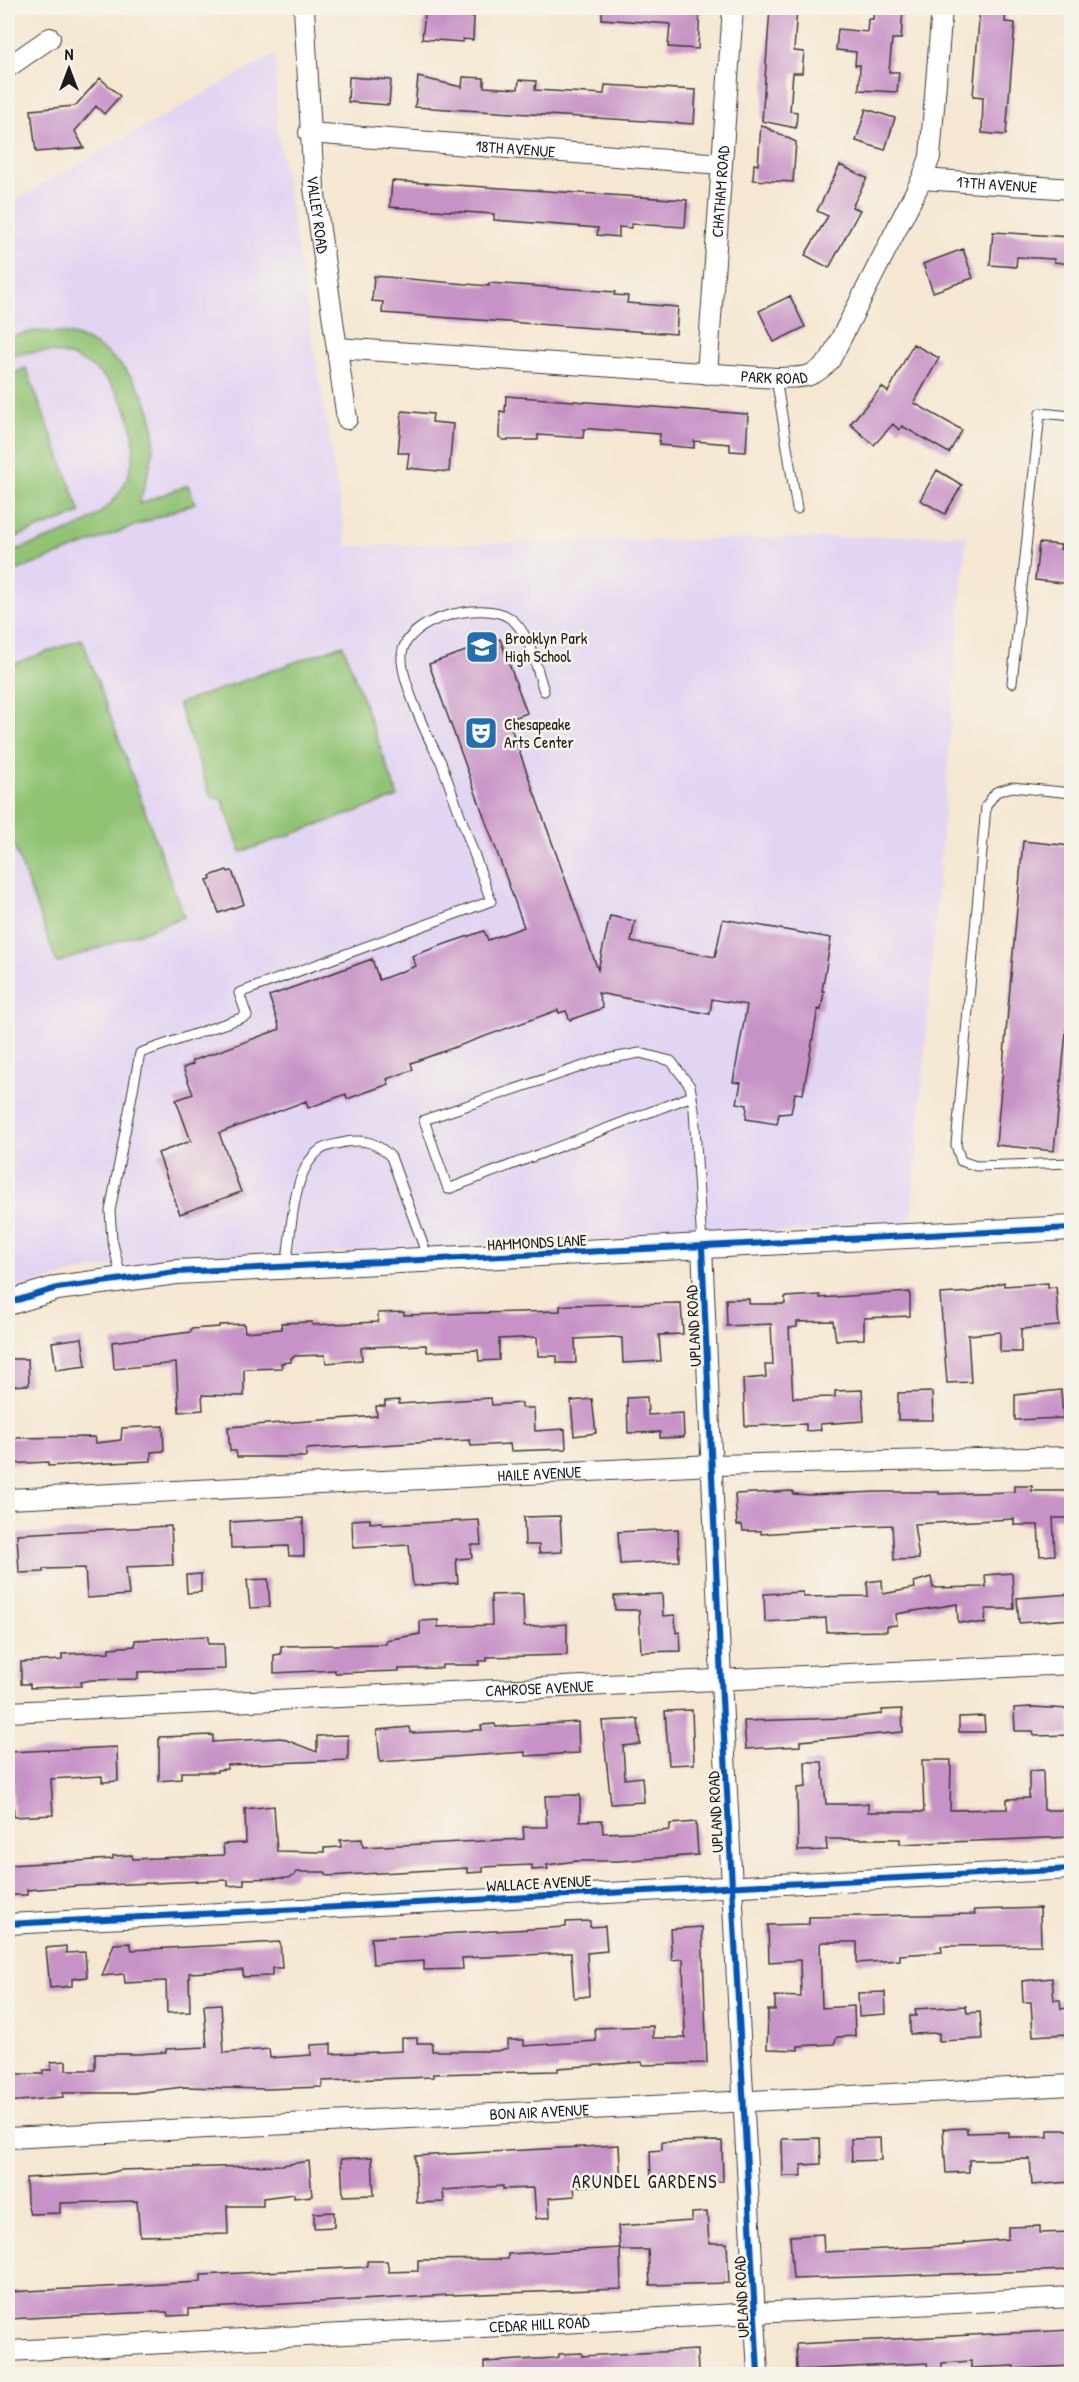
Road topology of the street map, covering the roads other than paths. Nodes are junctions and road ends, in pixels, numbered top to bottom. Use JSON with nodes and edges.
{"nodes":[{"id":1,"x":304,"y":8,"type":"edge"},
{"id":2,"x":733,"y":8,"type":"edge"},
{"id":3,"x":942,"y":8,"type":"edge"},
{"id":4,"x":50,"y":38,"type":"dead end"},
{"id":5,"x":8,"y":66,"type":"edge"},
{"id":6,"x":309,"y":134,"type":"junction"},
{"id":7,"x":722,"y":164,"type":"junction"},
{"id":8,"x":922,"y":179,"type":"junction"},
{"id":9,"x":1071,"y":189,"type":"edge"},
{"id":10,"x":337,"y":348,"type":"junction"},
{"id":11,"x":707,"y":374,"type":"junction"},
{"id":12,"x":776,"y":378,"type":"junction"},
{"id":13,"x":1071,"y":416,"type":"edge"},
{"id":14,"x":347,"y":419,"type":"dead end"},
{"id":15,"x":797,"y":509,"type":"dead end"},
{"id":16,"x":1012,"y":683,"type":"dead end"},
{"id":17,"x":544,"y":691,"type":"dead end"},
{"id":18,"x":1071,"y":793,"type":"edge"},
{"id":19,"x":692,"y":1096,"type":"junction"},
{"id":20,"x":1071,"y":1163,"type":"edge"},
{"id":21,"x":1071,"y":1228,"type":"edge"},
{"id":22,"x":702,"y":1247,"type":"junction"},
{"id":23,"x":428,"y":1260,"type":"junction"},
{"id":24,"x":286,"y":1267,"type":"junction"},
{"id":25,"x":121,"y":1277,"type":"junction"},
{"id":26,"x":8,"y":1303,"type":"edge"},
{"id":27,"x":1071,"y":1457,"type":"edge"},
{"id":28,"x":713,"y":1465,"type":"junction"},
{"id":29,"x":8,"y":1499,"type":"edge"},
{"id":30,"x":1071,"y":1664,"type":"edge"},
{"id":31,"x":721,"y":1680,"type":"junction"},
{"id":32,"x":8,"y":1712,"type":"edge"},
{"id":33,"x":1071,"y":1869,"type":"edge"},
{"id":34,"x":732,"y":1887,"type":"junction"},
{"id":35,"x":8,"y":1924,"type":"edge"},
{"id":36,"x":1071,"y":2085,"type":"edge"},
{"id":37,"x":745,"y":2102,"type":"junction"},
{"id":38,"x":8,"y":2138,"type":"edge"},
{"id":39,"x":1071,"y":2297,"type":"edge"},
{"id":40,"x":755,"y":2313,"type":"junction"},
{"id":41,"x":8,"y":2351,"type":"edge"},
{"id":42,"x":758,"y":2374,"type":"edge"}],
"edges":[{"from":1,"to":6,"type":"street","name":"VALLEY ROAD"},
{"from":2,"to":7,"type":"street","name":"CHATHAM ROAD"},
{"from":3,"to":8,"type":"street","name":"PARK ROAD"},
{"from":4,"to":5,"type":"street"},
{"from":6,"to":7,"type":"street","name":"18TH AVENUE"},
{"from":6,"to":10,"type":"street","name":"VALLEY ROAD"},
{"from":7,"to":11,"type":"street","name":"CHATHAM ROAD"},
{"from":8,"to":9,"type":"street","name":"17TH AVENUE"},
{"from":8,"to":12,"type":"street","name":"PARK ROAD"},
{"from":10,"to":11,"type":"street","name":"PARK ROAD"},
{"from":10,"to":14,"type":"street","name":"VALLEY ROAD"},
{"from":11,"to":12,"type":"street","name":"PARK ROAD"},
{"from":12,"to":15,"type":"lane"},
{"from":13,"to":16,"type":"lane"},
{"from":17,"to":25,"type":"lane"},
{"from":18,"to":20,"type":"lane"},
{"from":19,"to":19,"type":"lane"},
{"from":19,"to":22,"type":"lane"},
{"from":21,"to":22,"type":"street","name":"HAMMONDS LANE"},
{"from":22,"to":23,"type":"street","name":"HAMMONDS LANE"},
{"from":22,"to":28,"type":"street","name":"UPLAND ROAD"},
{"from":23,"to":24,"type":"street","name":"HAMMONDS LANE"},
{"from":23,"to":24,"type":"lane"},
{"from":24,"to":25,"type":"street","name":"HAMMONDS LANE"},
{"from":25,"to":26,"type":"street","name":"HAMMONDS LANE"},
{"from":27,"to":28,"type":"street","name":"HAILE AVENUE"},
{"from":28,"to":29,"type":"street","name":"HAILE AVENUE"},
{"from":28,"to":31,"type":"street","name":"UPLAND ROAD"},
{"from":30,"to":31,"type":"street","name":"CAMROSE AVENUE"},
{"from":31,"to":32,"type":"street","name":"CAMROSE AVENUE"},
{"from":31,"to":34,"type":"street","name":"UPLAND ROAD"},
{"from":33,"to":34,"type":"street","name":"WALLACE AVENUE"},
{"from":34,"to":35,"type":"street","name":"WALLACE AVENUE"},
{"from":34,"to":37,"type":"street","name":"UPLAND ROAD"},
{"from":36,"to":37,"type":"street","name":"BON AIR AVENUE"},
{"from":37,"to":38,"type":"street","name":"BON AIR AVENUE"},
{"from":37,"to":40,"type":"street","name":"UPLAND ROAD"},
{"from":39,"to":40,"type":"street","name":"CEDAR HILL ROAD"},
{"from":40,"to":41,"type":"street","name":"CEDAR HILL ROAD"},
{"from":40,"to":42,"type":"street","name":"UPLAND ROAD"}]}
